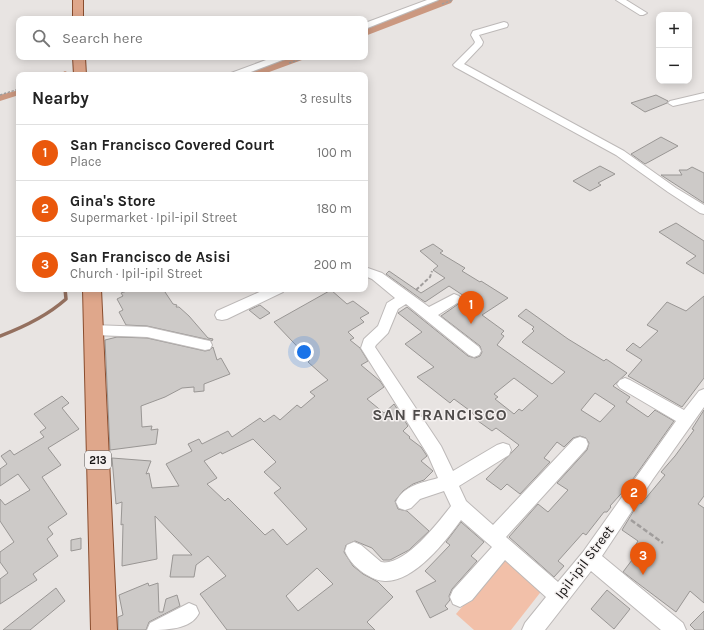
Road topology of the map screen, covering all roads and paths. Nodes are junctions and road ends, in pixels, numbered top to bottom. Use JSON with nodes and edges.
{"nodes":[{"id":1,"x":78,"y":0,"type":"edge"},
{"id":2,"x":434,"y":0,"type":"edge"},
{"id":3,"x":620,"y":0,"type":"edge"},
{"id":4,"x":643,"y":13,"type":"dead end"},
{"id":5,"x":78,"y":16,"type":"edge"},
{"id":6,"x":368,"y":25,"type":"edge"},
{"id":7,"x":504,"y":25,"type":"dead end"},
{"id":8,"x":79,"y":60,"type":"edge"},
{"id":9,"x":274,"y":60,"type":"edge"},
{"id":10,"x":80,"y":72,"type":"edge"},
{"id":11,"x":242,"y":72,"type":"edge"},
{"id":12,"x":16,"y":89,"type":"edge"},
{"id":13,"x":0,"y":95,"type":"edge"},
{"id":14,"x":704,"y":96,"type":"edge"},
{"id":15,"x":673,"y":102,"type":"dead end"},
{"id":16,"x":704,"y":210,"type":"edge"},
{"id":17,"x":432,"y":271,"type":"dead end"},
{"id":18,"x":368,"y":272,"type":"edge"},
{"id":19,"x":92,"y":292,"type":"edge"},
{"id":20,"x":272,"y":292,"type":"edge"},
{"id":21,"x":407,"y":298,"type":"junction"},
{"id":22,"x":454,"y":298,"type":"dead end"},
{"id":23,"x":428,"y":314,"type":"junction"},
{"id":24,"x":222,"y":315,"type":"dead end"},
{"id":25,"x":93,"y":330,"type":"junction"},
{"id":26,"x":205,"y":345,"type":"dead end"},
{"id":27,"x":474,"y":351,"type":"dead end"},
{"id":28,"x":625,"y":384,"type":"dead end"},
{"id":29,"x":697,"y":409,"type":"edge"},
{"id":30,"x":580,"y":444,"type":"dead end"},
{"id":31,"x":503,"y":450,"type":"dead end"},
{"id":32,"x":450,"y":482,"type":"junction"},
{"id":33,"x":404,"y":502,"type":"dead end"},
{"id":34,"x":460,"y":507,"type":"junction"},
{"id":35,"x":621,"y":512,"type":"junction"},
{"id":36,"x":498,"y":542,"type":"junction"},
{"id":37,"x":663,"y":543,"type":"dead end"},
{"id":38,"x":354,"y":551,"type":"dead end"},
{"id":39,"x":590,"y":558,"type":"junction"},
{"id":40,"x":559,"y":596,"type":"junction"},
{"id":41,"x":460,"y":597,"type":"dead end"},
{"id":42,"x":189,"y":613,"type":"dead end"},
{"id":43,"x":104,"y":630,"type":"edge"},
{"id":44,"x":157,"y":630,"type":"edge"},
{"id":45,"x":532,"y":630,"type":"edge"},
{"id":46,"x":676,"y":630,"type":"edge"}],
"edges":[{"from":1,"to":5,"type":"main road"},
{"from":2,"to":6,"type":"street"},
{"from":3,"to":4,"type":"street"},
{"from":7,"to":16,"type":"street"},
{"from":8,"to":10,"type":"main road"},
{"from":9,"to":11,"type":"street"},
{"from":12,"to":13,"type":"path"},
{"from":14,"to":15,"type":"street"},
{"from":17,"to":21,"type":"path"},
{"from":18,"to":21,"type":"street"},
{"from":19,"to":25,"type":"main road","number":"213"},
{"from":20,"to":24,"type":"street"},
{"from":21,"to":23,"type":"street"},
{"from":21,"to":32,"type":"street"},
{"from":22,"to":23,"type":"street"},
{"from":23,"to":27,"type":"street"},
{"from":25,"to":26,"type":"street"},
{"from":25,"to":43,"type":"main road","number":"213"},
{"from":28,"to":29,"type":"street"},
{"from":29,"to":35,"type":"street","name":"Ipil-ipil Street"},
{"from":30,"to":36,"type":"street"},
{"from":31,"to":32,"type":"street"},
{"from":32,"to":33,"type":"street"},
{"from":32,"to":34,"type":"street"},
{"from":34,"to":36,"type":"street"},
{"from":34,"to":38,"type":"street"},
{"from":35,"to":37,"type":"path"},
{"from":35,"to":39,"type":"street","name":"Ipil-ipil Street"},
{"from":36,"to":40,"type":"street"},
{"from":36,"to":41,"type":"street"},
{"from":39,"to":40,"type":"street","name":"Ipil-ipil Street"},
{"from":39,"to":46,"type":"street"},
{"from":40,"to":45,"type":"street","name":"Ipil-ipil Street"},
{"from":42,"to":44,"type":"street"}]}
